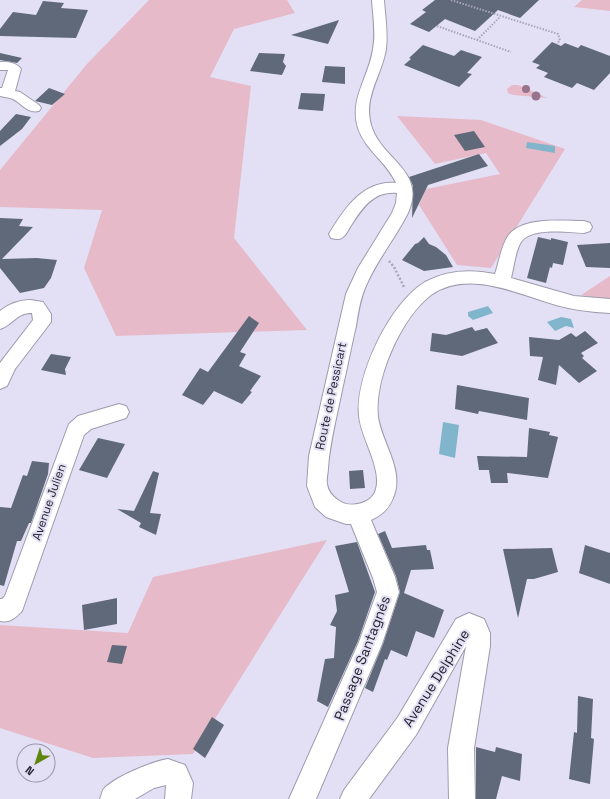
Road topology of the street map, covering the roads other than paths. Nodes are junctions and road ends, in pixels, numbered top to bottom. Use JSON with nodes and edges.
{"nodes":[{"id":1,"x":378,"y":0,"type":"edge"},
{"id":2,"x":0,"y":66,"type":"edge"},
{"id":3,"x":4,"y":93,"type":"edge"},
{"id":4,"x":34,"y":108,"type":"dead end"},
{"id":5,"x":406,"y":189,"type":"junction"},
{"id":6,"x":584,"y":227,"type":"dead end"},
{"id":7,"x":337,"y":234,"type":"dead end"},
{"id":8,"x":502,"y":281,"type":"junction"},
{"id":9,"x":610,"y":306,"type":"edge"},
{"id":10,"x":0,"y":322,"type":"edge"},
{"id":11,"x":0,"y":381,"type":"edge"},
{"id":12,"x":119,"y":412,"type":"dead end"},
{"id":13,"x":358,"y":516,"type":"junction"},
{"id":14,"x":0,"y":610,"type":"edge"},
{"id":15,"x":113,"y":799,"type":"edge"},
{"id":16,"x":178,"y":799,"type":"edge"},
{"id":17,"x":302,"y":799,"type":"edge"},
{"id":18,"x":353,"y":799,"type":"edge"},
{"id":19,"x":462,"y":799,"type":"edge"}],
"edges":[{"from":1,"to":5,"type":"street"},
{"from":2,"to":3,"type":"street"},
{"from":3,"to":4,"type":"street"},
{"from":5,"to":7,"type":"street"},
{"from":5,"to":13,"type":"street","name":"Route de Pessicart"},
{"from":6,"to":8,"type":"street"},
{"from":8,"to":9,"type":"street"},
{"from":8,"to":13,"type":"street"},
{"from":10,"to":11,"type":"street"},
{"from":12,"to":14,"type":"street","name":"Avenue Julien"},
{"from":13,"to":17,"type":"street","name":"Passage Santagnés"},
{"from":15,"to":16,"type":"street"},
{"from":18,"to":19,"type":"street","name":"Avenue Delphine"}]}
